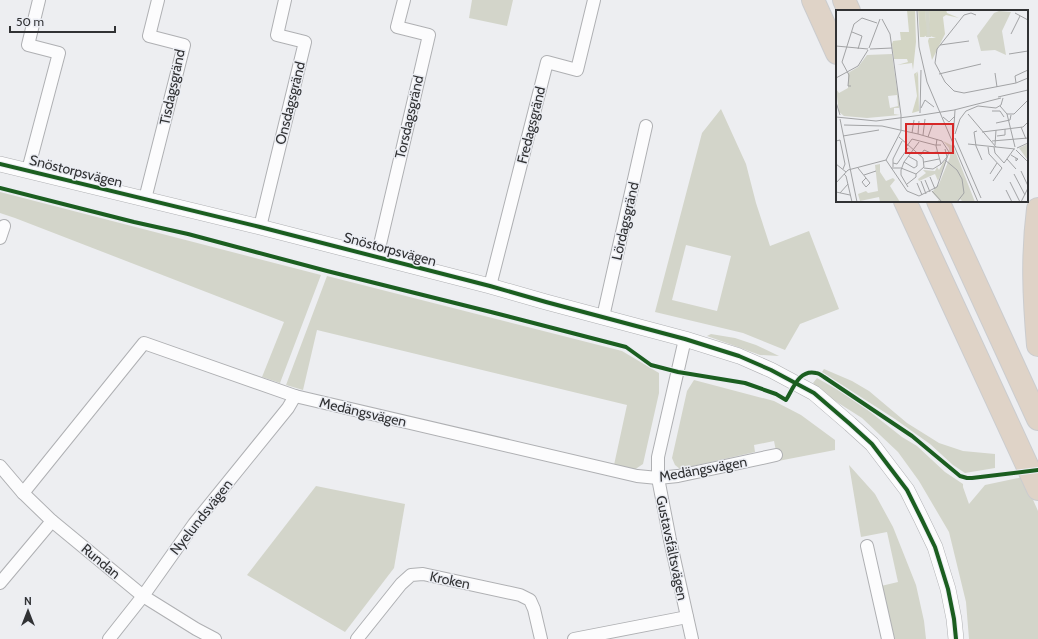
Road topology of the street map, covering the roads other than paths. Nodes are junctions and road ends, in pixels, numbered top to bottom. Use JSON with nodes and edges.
{"nodes":[{"id":1,"x":39,"y":0,"type":"edge"},
{"id":2,"x":158,"y":0,"type":"edge"},
{"id":3,"x":285,"y":0,"type":"edge"},
{"id":4,"x":404,"y":0,"type":"edge"},
{"id":5,"x":594,"y":0,"type":"edge"},
{"id":6,"x":813,"y":0,"type":"edge"},
{"id":7,"x":844,"y":0,"type":"edge"},
{"id":8,"x":849,"y":10,"type":"edge"},
{"id":9,"x":836,"y":51,"type":"edge"},
{"id":10,"x":646,"y":126,"type":"dead end"},
{"id":11,"x":0,"y":164,"type":"edge"},
{"id":12,"x":28,"y":170,"type":"junction"},
{"id":13,"x":145,"y":199,"type":"junction"},
{"id":14,"x":905,"y":202,"type":"edge"},
{"id":15,"x":938,"y":202,"type":"edge"},
{"id":16,"x":1038,"y":209,"type":"edge"},
{"id":17,"x":4,"y":226,"type":"dead end"},
{"id":18,"x":260,"y":227,"type":"junction"},
{"id":19,"x":0,"y":238,"type":"edge"},
{"id":20,"x":376,"y":257,"type":"junction"},
{"id":21,"x":490,"y":286,"type":"junction"},
{"id":22,"x":603,"y":317,"type":"junction"},
{"id":23,"x":685,"y":339,"type":"junction"},
{"id":24,"x":1038,"y":345,"type":"edge"},
{"id":25,"x":295,"y":396,"type":"junction"},
{"id":26,"x":1038,"y":419,"type":"edge"},
{"id":27,"x":776,"y":455,"type":"dead end"},
{"id":28,"x":0,"y":466,"type":"edge"},
{"id":29,"x":658,"y":478,"type":"junction"},
{"id":30,"x":1038,"y":489,"type":"edge"},
{"id":31,"x":23,"y":493,"type":"junction"},
{"id":32,"x":52,"y":520,"type":"junction"},
{"id":33,"x":866,"y":546,"type":"dead end"},
{"id":34,"x":0,"y":583,"type":"edge"},
{"id":35,"x":142,"y":596,"type":"junction"},
{"id":36,"x":687,"y":617,"type":"junction"},
{"id":37,"x":109,"y":639,"type":"edge"},
{"id":38,"x":215,"y":639,"type":"edge"},
{"id":39,"x":357,"y":639,"type":"edge"},
{"id":40,"x":541,"y":639,"type":"edge"},
{"id":41,"x":574,"y":639,"type":"edge"},
{"id":42,"x":692,"y":639,"type":"edge"},
{"id":43,"x":888,"y":639,"type":"edge"},
{"id":44,"x":956,"y":639,"type":"edge"}],
"edges":[{"from":1,"to":12,"type":"street"},
{"from":2,"to":13,"type":"street","name":"Tisdagsgränd"},
{"from":3,"to":18,"type":"street","name":"Onsdagsgränd"},
{"from":4,"to":20,"type":"street","name":"Torsdagsgränd"},
{"from":5,"to":21,"type":"street","name":"Fredagsgränd"},
{"from":6,"to":9,"type":"highway"},
{"from":7,"to":8,"type":"highway"},
{"from":10,"to":22,"type":"street","name":"Lördagsgränd"},
{"from":11,"to":12,"type":"street","name":"Snöstorpsvägen"},
{"from":12,"to":13,"type":"street","name":"Snöstorpsvägen"},
{"from":13,"to":18,"type":"street","name":"Snöstorpsvägen"},
{"from":14,"to":30,"type":"highway"},
{"from":15,"to":26,"type":"highway"},
{"from":16,"to":24,"type":"highway"},
{"from":17,"to":19,"type":"street"},
{"from":18,"to":20,"type":"street","name":"Snöstorpsvägen"},
{"from":20,"to":21,"type":"street","name":"Snöstorpsvägen"},
{"from":21,"to":22,"type":"street","name":"Snöstorpsvägen"},
{"from":22,"to":23,"type":"street","name":"Snöstorpsvägen"},
{"from":23,"to":29,"type":"street","name":"Gustavsfältsvägen"},
{"from":23,"to":44,"type":"street","name":"Snöstorpsvägen"},
{"from":25,"to":29,"type":"street","name":"Medängsvägen"},
{"from":25,"to":31,"type":"street","name":"Medängsvägen"},
{"from":25,"to":35,"type":"street","name":"Nyelundsvägen"},
{"from":27,"to":29,"type":"street","name":"Medängsvägen"},
{"from":28,"to":31,"type":"street","name":"Rundan"},
{"from":29,"to":36,"type":"street","name":"Gustavsfältsvägen"},
{"from":31,"to":32,"type":"street","name":"Rundan"},
{"from":32,"to":34,"type":"street"},
{"from":32,"to":35,"type":"street","name":"Rundan"},
{"from":33,"to":43,"type":"street"},
{"from":35,"to":37,"type":"street","name":"Nyelundsvägen"},
{"from":35,"to":38,"type":"street","name":"Rundan"},
{"from":36,"to":41,"type":"street"},
{"from":36,"to":42,"type":"street","name":"Gustavsfältsvägen"},
{"from":39,"to":40,"type":"street","name":"Kroken"}]}
